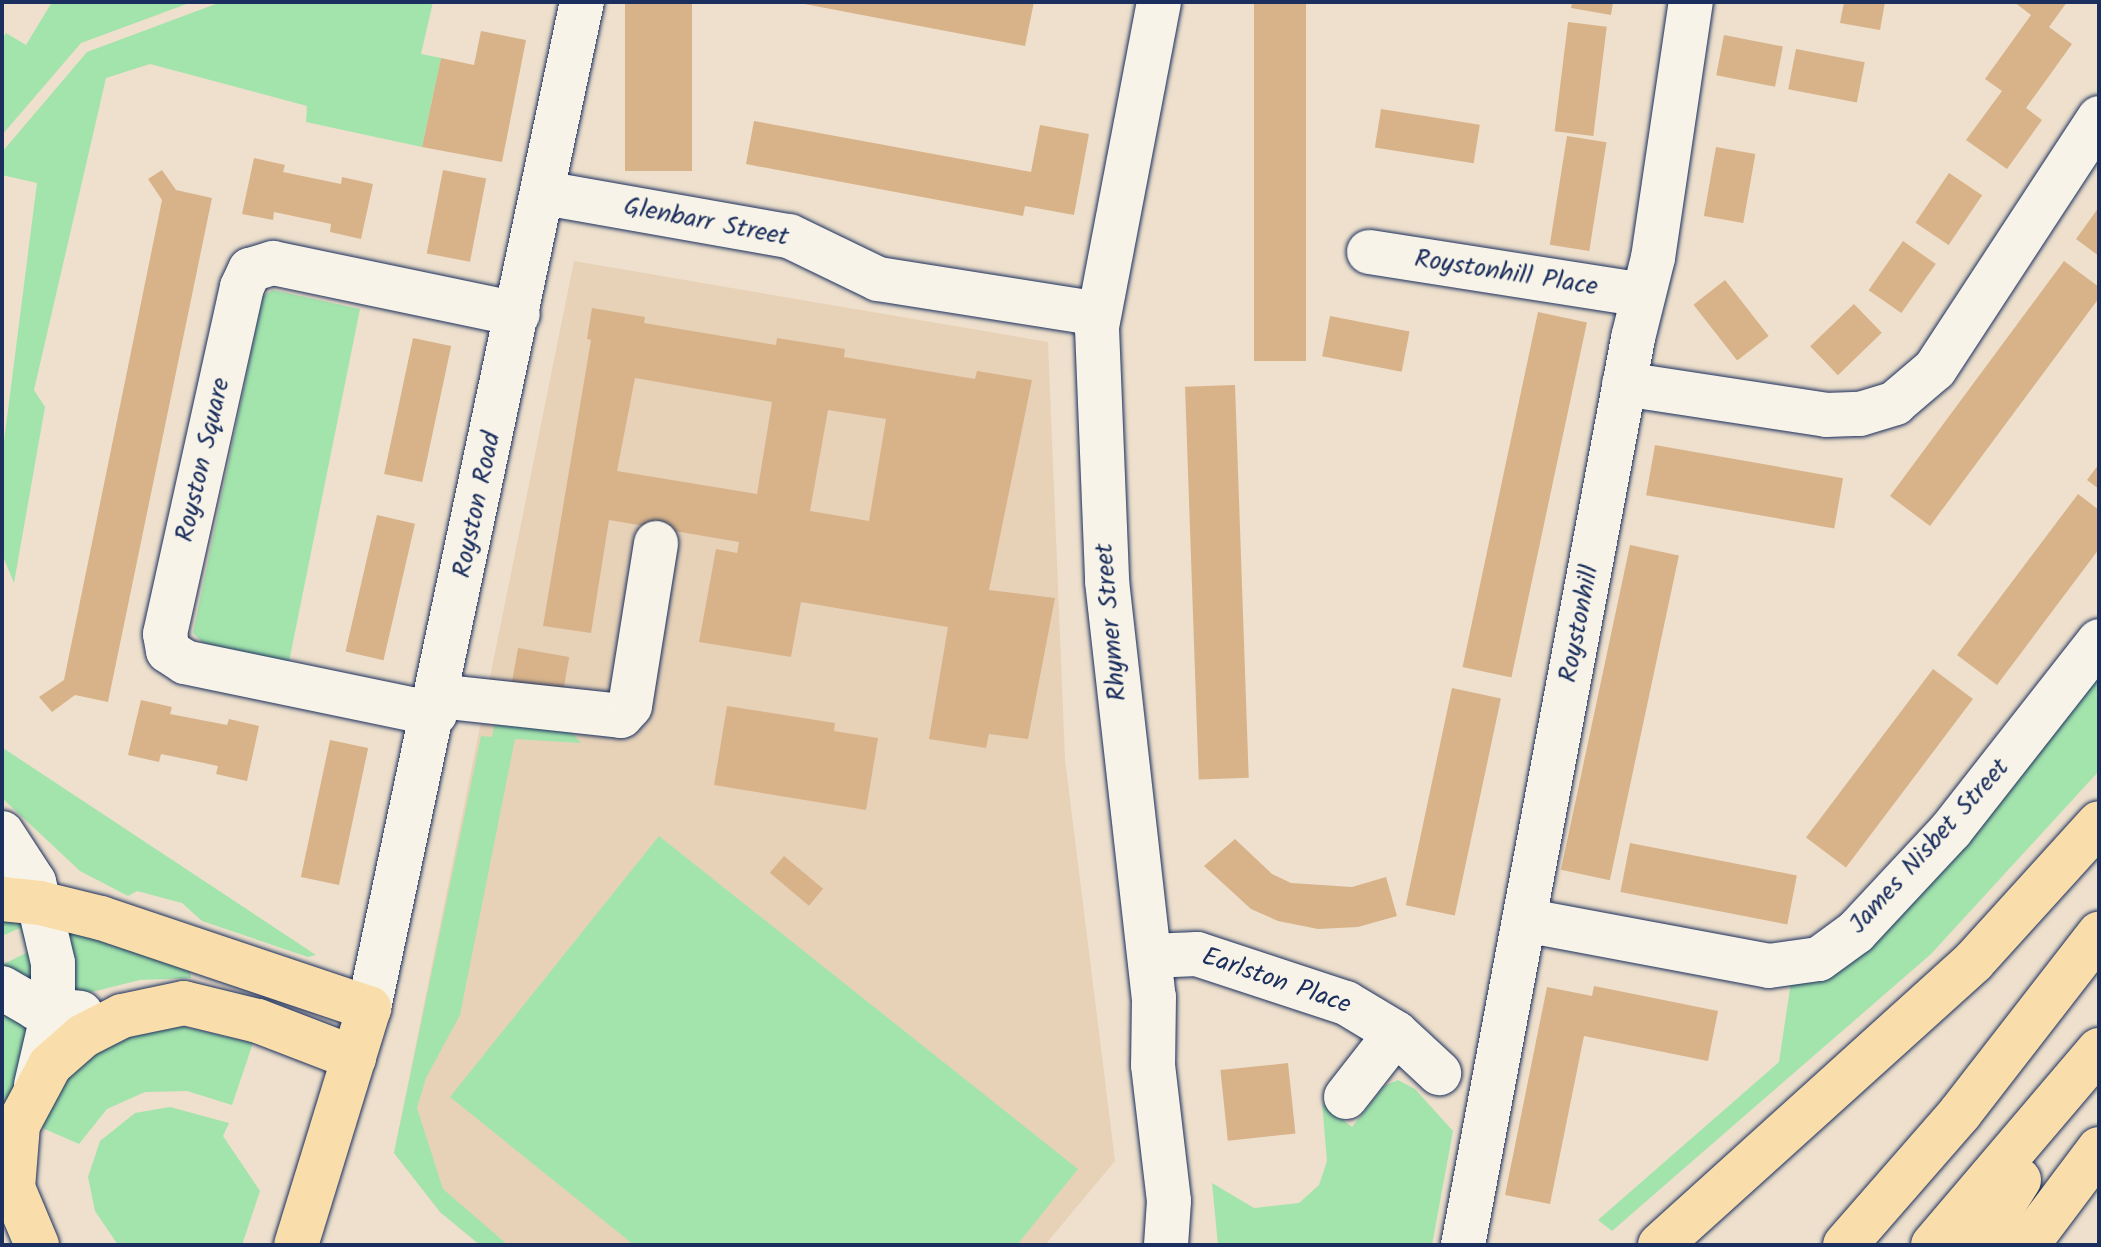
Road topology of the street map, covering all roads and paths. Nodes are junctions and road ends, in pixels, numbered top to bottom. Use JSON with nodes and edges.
{"nodes":[{"id":1,"x":582,"y":2,"type":"edge"},
{"id":2,"x":1159,"y":2,"type":"edge"},
{"id":3,"x":1691,"y":2,"type":"edge"},
{"id":4,"x":2099,"y":118,"type":"edge"},
{"id":5,"x":544,"y":193,"type":"junction"},
{"id":6,"x":1369,"y":252,"type":"dead end"},
{"id":7,"x":1643,"y":295,"type":"junction"},
{"id":8,"x":518,"y":314,"type":"junction"},
{"id":9,"x":1098,"y":314,"type":"junction"},
{"id":10,"x":1624,"y":384,"type":"junction"},
{"id":11,"x":656,"y":543,"type":"dead end"},
{"id":12,"x":2099,"y":641,"type":"edge"},
{"id":13,"x":436,"y":705,"type":"junction"},
{"id":14,"x":2099,"y":823,"type":"edge"},
{"id":15,"x":2,"y":833,"type":"edge"},
{"id":16,"x":2099,"y":854,"type":"edge"},
{"id":17,"x":21,"y":901,"type":"edge"},
{"id":18,"x":1524,"y":920,"type":"junction"},
{"id":19,"x":2099,"y":934,"type":"edge"},
{"id":20,"x":1150,"y":956,"type":"junction"},
{"id":21,"x":2,"y":988,"type":"edge"},
{"id":22,"x":167,"y":1003,"type":"junction"},
{"id":23,"x":369,"y":1008,"type":"junction"},
{"id":24,"x":53,"y":1012,"type":"junction"},
{"id":25,"x":1396,"y":1033,"type":"junction"},
{"id":26,"x":2099,"y":1051,"type":"edge"},
{"id":27,"x":354,"y":1058,"type":"junction"},
{"id":28,"x":1439,"y":1073,"type":"dead end"},
{"id":29,"x":36,"y":1085,"type":"junction"},
{"id":30,"x":1346,"y":1097,"type":"dead end"},
{"id":31,"x":2099,"y":1149,"type":"edge"},
{"id":32,"x":37,"y":1245,"type":"edge"},
{"id":33,"x":296,"y":1245,"type":"edge"},
{"id":34,"x":1166,"y":1245,"type":"edge"},
{"id":35,"x":1463,"y":1245,"type":"edge"},
{"id":36,"x":1660,"y":1245,"type":"edge"},
{"id":37,"x":1703,"y":1245,"type":"edge"},
{"id":38,"x":1845,"y":1245,"type":"edge"},
{"id":39,"x":1933,"y":1245,"type":"edge"},
{"id":40,"x":1978,"y":1245,"type":"edge"},
{"id":41,"x":2027,"y":1245,"type":"edge"}],
"edges":[{"from":1,"to":5,"type":"street","name":"Royston Road"},
{"from":2,"to":9,"type":"street","name":"Rhymer Street"},
{"from":3,"to":7,"type":"street","name":"Roystonhill"},
{"from":4,"to":10,"type":"street"},
{"from":5,"to":8,"type":"street","name":"Royston Road"},
{"from":5,"to":9,"type":"street","name":"Glenbarr Street"},
{"from":6,"to":7,"type":"street","name":"Roystonhill Place"},
{"from":7,"to":10,"type":"street","name":"Roystonhill"},
{"from":8,"to":13,"type":"street","name":"Royston Road"},
{"from":8,"to":13,"type":"street","name":"Royston Square"},
{"from":9,"to":20,"type":"street","name":"Rhymer Street"},
{"from":10,"to":18,"type":"street","name":"Roystonhill"},
{"from":11,"to":13,"type":"street"},
{"from":12,"to":18,"type":"street","name":"James Nisbet Street"},
{"from":13,"to":23,"type":"street","name":"Royston Road"},
{"from":14,"to":36,"type":"main road"},
{"from":15,"to":17,"type":"street"},
{"from":16,"to":37,"type":"main road"},
{"from":17,"to":23,"type":"main road"},
{"from":17,"to":24,"type":"street"},
{"from":18,"to":35,"type":"street","name":"Roystonhill"},
{"from":19,"to":38,"type":"main road"},
{"from":20,"to":25,"type":"street","name":"Earlston Place"},
{"from":20,"to":34,"type":"street","name":"Rhymer Street"},
{"from":21,"to":24,"type":"street"},
{"from":22,"to":24,"type":"street"},
{"from":22,"to":27,"type":"main road"},
{"from":22,"to":29,"type":"main road"},
{"from":23,"to":27,"type":"main road"},
{"from":24,"to":29,"type":"street"},
{"from":25,"to":28,"type":"street","name":"Earlston Place"},
{"from":25,"to":30,"type":"street"},
{"from":26,"to":39,"type":"main road"},
{"from":26,"to":40,"type":"main road"},
{"from":27,"to":33,"type":"main road"},
{"from":29,"to":32,"type":"main road"},
{"from":31,"to":41,"type":"main road"}]}
